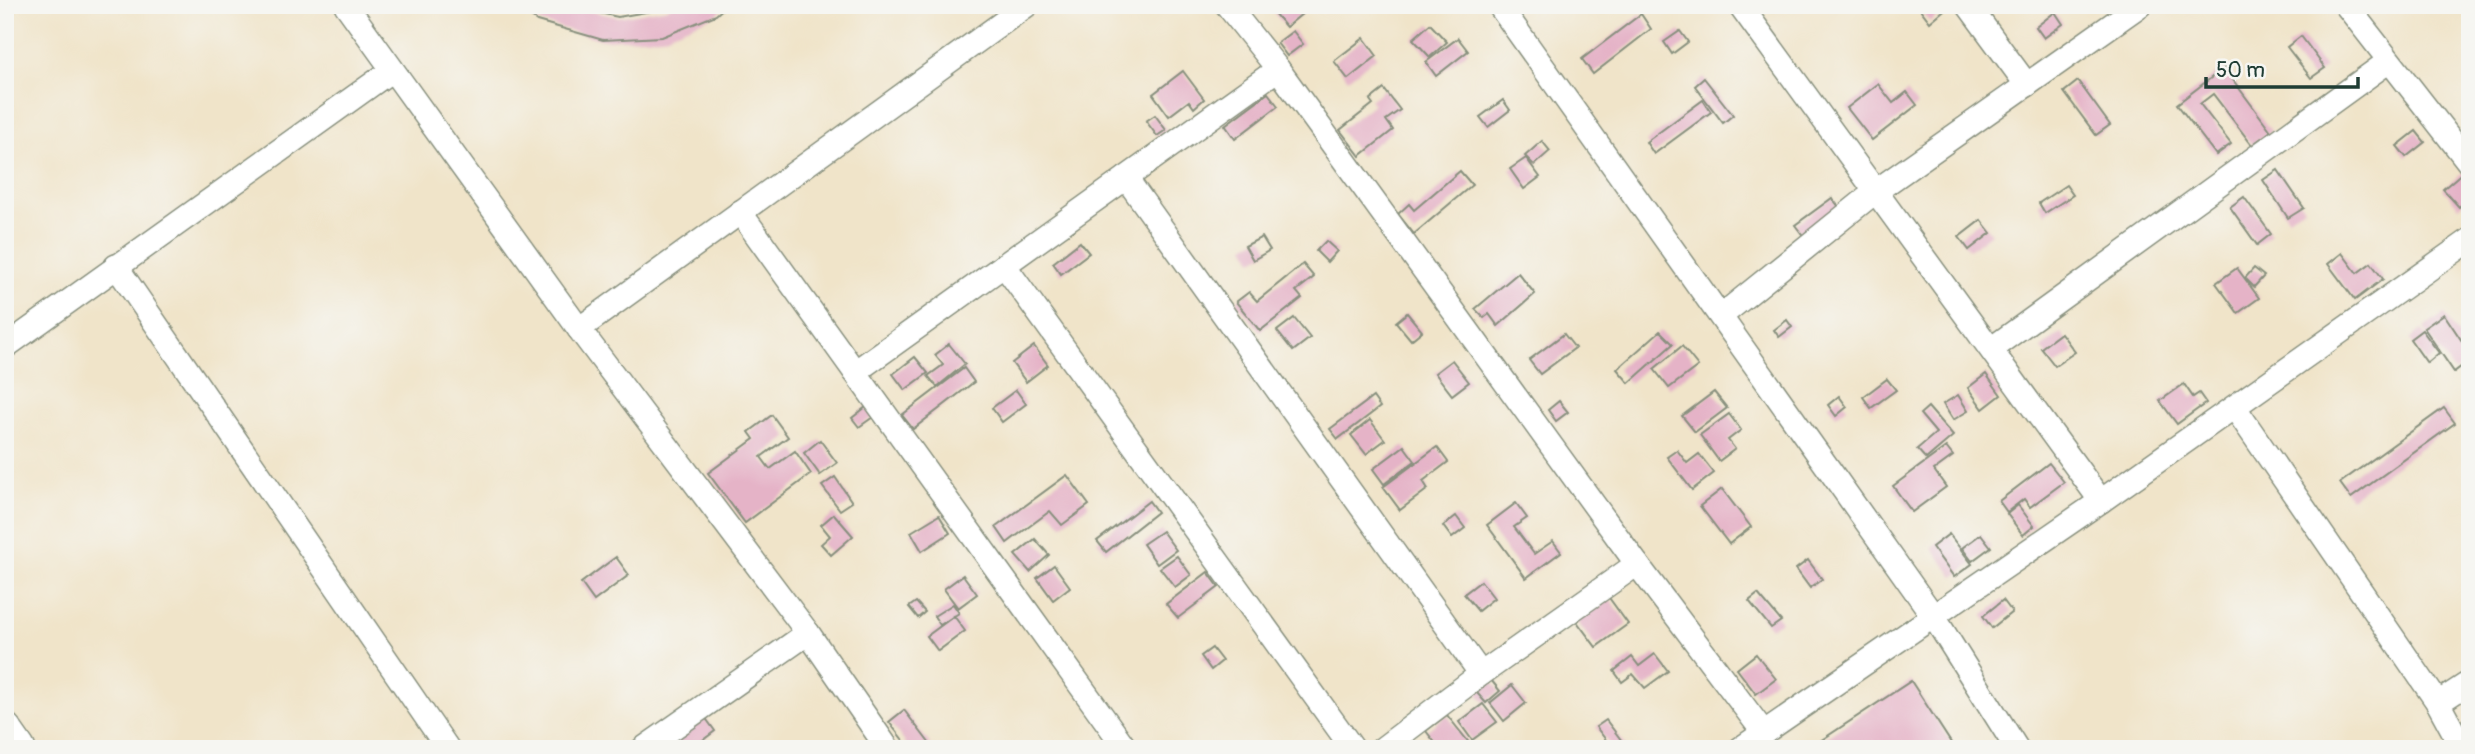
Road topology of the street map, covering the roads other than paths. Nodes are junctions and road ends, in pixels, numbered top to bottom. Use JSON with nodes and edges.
{"nodes":[{"id":1,"x":346,"y":5,"type":"edge"},
{"id":2,"x":1027,"y":5,"type":"edge"},
{"id":3,"x":1227,"y":5,"type":"edge"},
{"id":4,"x":1499,"y":5,"type":"edge"},
{"id":5,"x":1740,"y":5,"type":"edge"},
{"id":6,"x":1968,"y":5,"type":"edge"},
{"id":7,"x":2140,"y":5,"type":"edge"},
{"id":8,"x":2346,"y":5,"type":"edge"},
{"id":9,"x":2389,"y":61,"type":"junction"},
{"id":10,"x":1278,"y":69,"type":"junction"},
{"id":11,"x":392,"y":70,"type":"junction"},
{"id":12,"x":2027,"y":85,"type":"junction"},
{"id":13,"x":2470,"y":164,"type":"edge"},
{"id":14,"x":1126,"y":178,"type":"junction"},
{"id":15,"x":1876,"y":191,"type":"junction"},
{"id":16,"x":740,"y":212,"type":"junction"},
{"id":17,"x":2470,"y":240,"type":"edge"},
{"id":18,"x":1004,"y":265,"type":"junction"},
{"id":19,"x":116,"y":266,"type":"junction"},
{"id":20,"x":1721,"y":316,"type":"junction"},
{"id":21,"x":579,"y":329,"type":"junction"},
{"id":22,"x":5,"y":346,"type":"edge"},
{"id":23,"x":1991,"y":349,"type":"junction"},
{"id":24,"x":855,"y":372,"type":"junction"},
{"id":25,"x":2235,"y":408,"type":"junction"},
{"id":26,"x":2101,"y":501,"type":"junction"},
{"id":27,"x":1637,"y":564,"type":"junction"},
{"id":28,"x":1934,"y":617,"type":"junction"},
{"id":29,"x":808,"y":633,"type":"junction"},
{"id":30,"x":1481,"y":674,"type":"junction"},
{"id":31,"x":2470,"y":682,"type":"edge"},
{"id":32,"x":2438,"y":703,"type":"junction"},
{"id":33,"x":5,"y":729,"type":"edge"},
{"id":34,"x":1764,"y":733,"type":"junction"},
{"id":35,"x":19,"y":749,"type":"edge"},
{"id":36,"x":448,"y":749,"type":"edge"},
{"id":37,"x":643,"y":749,"type":"edge"},
{"id":38,"x":888,"y":749,"type":"edge"},
{"id":39,"x":1126,"y":749,"type":"edge"},
{"id":40,"x":1353,"y":749,"type":"edge"},
{"id":41,"x":1382,"y":749,"type":"edge"},
{"id":42,"x":1740,"y":749,"type":"edge"},
{"id":43,"x":2017,"y":749,"type":"edge"},
{"id":44,"x":2463,"y":749,"type":"edge"}],
"edges":[{"from":1,"to":11,"type":"street"},
{"from":2,"to":16,"type":"street"},
{"from":3,"to":10,"type":"street"},
{"from":4,"to":20,"type":"street"},
{"from":5,"to":15,"type":"street"},
{"from":6,"to":12,"type":"street"},
{"from":7,"to":12,"type":"street"},
{"from":8,"to":9,"type":"street"},
{"from":9,"to":13,"type":"street"},
{"from":9,"to":23,"type":"street"},
{"from":10,"to":14,"type":"street"},
{"from":10,"to":27,"type":"street"},
{"from":11,"to":19,"type":"street"},
{"from":11,"to":21,"type":"street"},
{"from":12,"to":15,"type":"street"},
{"from":14,"to":18,"type":"street"},
{"from":14,"to":30,"type":"street"},
{"from":15,"to":20,"type":"street"},
{"from":15,"to":23,"type":"street"},
{"from":16,"to":21,"type":"street"},
{"from":16,"to":24,"type":"street"},
{"from":17,"to":25,"type":"street"},
{"from":18,"to":24,"type":"street"},
{"from":18,"to":40,"type":"street"},
{"from":19,"to":22,"type":"street"},
{"from":19,"to":36,"type":"street"},
{"from":20,"to":28,"type":"street"},
{"from":21,"to":29,"type":"street"},
{"from":23,"to":26,"type":"street"},
{"from":24,"to":39,"type":"street"},
{"from":25,"to":26,"type":"street"},
{"from":25,"to":32,"type":"street"},
{"from":26,"to":28,"type":"street"},
{"from":27,"to":30,"type":"street"},
{"from":27,"to":34,"type":"street"},
{"from":28,"to":34,"type":"street"},
{"from":28,"to":43,"type":"street"},
{"from":29,"to":37,"type":"street"},
{"from":29,"to":38,"type":"street"},
{"from":30,"to":41,"type":"street"},
{"from":31,"to":32,"type":"street"},
{"from":32,"to":44,"type":"street"},
{"from":33,"to":35,"type":"main road"},
{"from":34,"to":42,"type":"street"}]}
